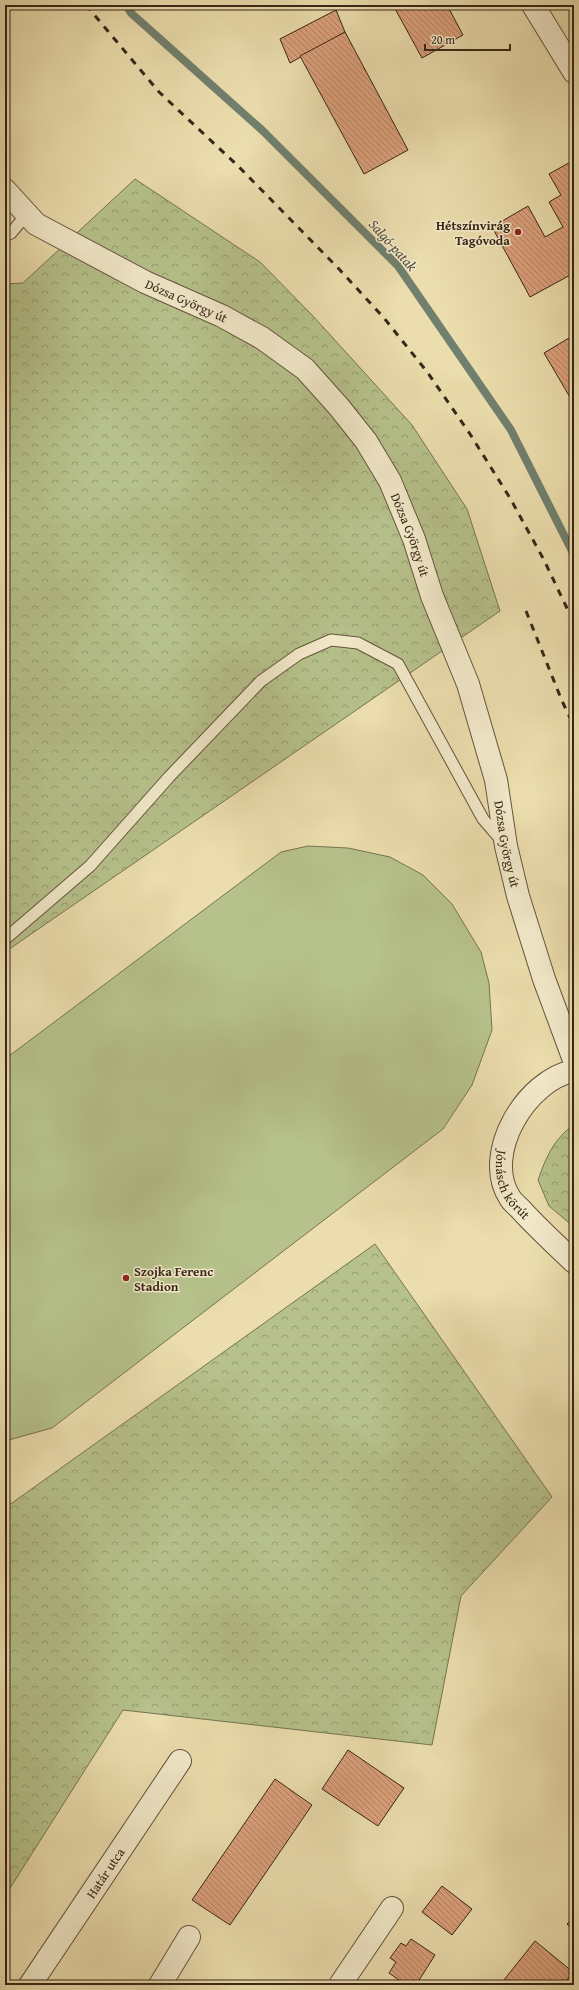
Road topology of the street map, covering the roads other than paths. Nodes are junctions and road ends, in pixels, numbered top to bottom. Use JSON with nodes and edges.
{"nodes":[{"id":1,"x":533,"y":5,"type":"edge"},
{"id":2,"x":574,"y":72,"type":"edge"},
{"id":3,"x":5,"y":190,"type":"edge"},
{"id":4,"x":27,"y":214,"type":"junction"},
{"id":5,"x":5,"y":236,"type":"edge"},
{"id":6,"x":506,"y":846,"type":"junction"},
{"id":7,"x":5,"y":939,"type":"edge"},
{"id":8,"x":574,"y":1060,"type":"edge"},
{"id":9,"x":574,"y":1071,"type":"edge"},
{"id":10,"x":574,"y":1262,"type":"edge"},
{"id":11,"x":180,"y":1761,"type":"dead end"},
{"id":12,"x":392,"y":1908,"type":"dead end"},
{"id":13,"x":189,"y":1937,"type":"dead end"},
{"id":14,"x":30,"y":1985,"type":"edge"},
{"id":15,"x":160,"y":1985,"type":"edge"},
{"id":16,"x":340,"y":1985,"type":"edge"}],
"edges":[{"from":1,"to":2,"type":"street"},
{"from":3,"to":4,"type":"street","name":"Dózsa György út"},
{"from":4,"to":5,"type":"lane"},
{"from":4,"to":6,"type":"street","name":"Dózsa György út"},
{"from":6,"to":7,"type":"lane"},
{"from":6,"to":8,"type":"street","name":"Dózsa György út"},
{"from":9,"to":10,"type":"street","name":"Jónásch körút"},
{"from":11,"to":14,"type":"street","name":"Határ utca"},
{"from":12,"to":16,"type":"street"},
{"from":13,"to":15,"type":"street"}]}
